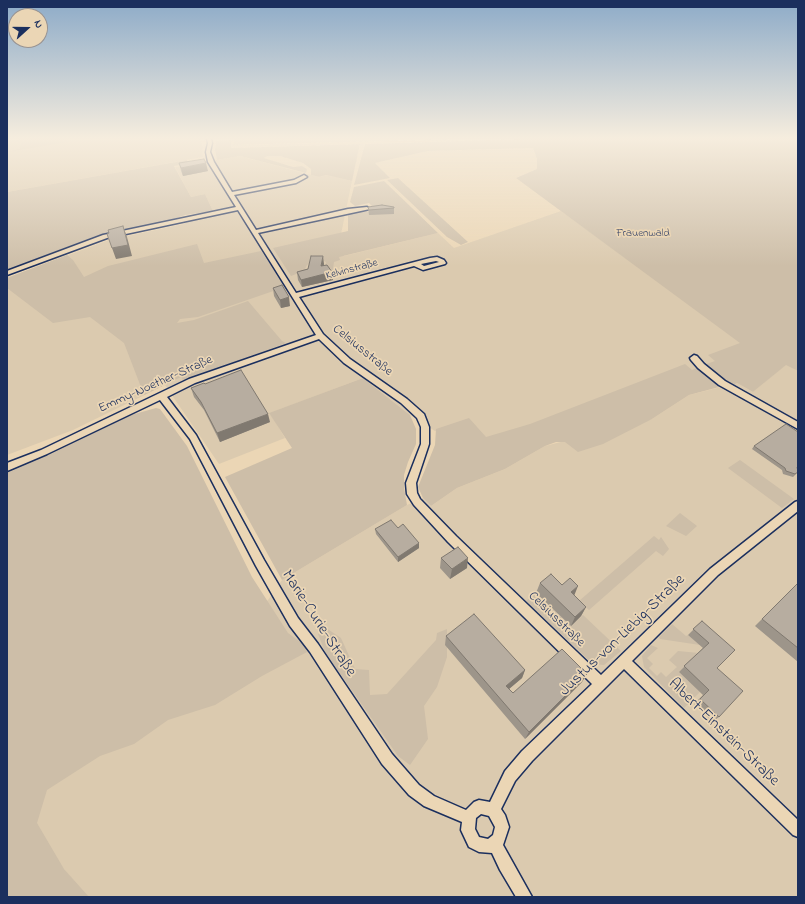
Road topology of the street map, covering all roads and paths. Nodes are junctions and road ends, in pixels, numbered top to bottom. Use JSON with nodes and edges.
{"nodes":[{"id":1,"x":222,"y":181,"type":"edge"},
{"id":2,"x":295,"y":181,"type":"edge"},
{"id":3,"x":230,"y":194,"type":"junction"},
{"id":4,"x":238,"y":208,"type":"junction"},
{"id":5,"x":367,"y":209,"type":"edge"},
{"id":6,"x":254,"y":232,"type":"junction"},
{"id":7,"x":415,"y":264,"type":"dead end"},
{"id":8,"x":7,"y":273,"type":"edge"},
{"id":9,"x":294,"y":296,"type":"junction"},
{"id":10,"x":320,"y":336,"type":"junction"},
{"id":11,"x":694,"y":358,"type":"dead end"},
{"id":12,"x":161,"y":395,"type":"junction"},
{"id":13,"x":798,"y":426,"type":"edge"},
{"id":14,"x":7,"y":467,"type":"edge"},
{"id":15,"x":798,"y":505,"type":"edge"},
{"id":16,"x":624,"y":660,"type":"junction"},
{"id":17,"x":600,"y":683,"type":"junction"},
{"id":18,"x":493,"y":810,"type":"junction"},
{"id":19,"x":469,"y":818,"type":"junction"},
{"id":20,"x":798,"y":830,"type":"edge"},
{"id":21,"x":495,"y":844,"type":"junction"},
{"id":22,"x":525,"y":897,"type":"edge"}],
"edges":[{"from":1,"to":3,"type":"street","name":"Celsiusstraße"},
{"from":2,"to":3,"type":"street"},
{"from":3,"to":4,"type":"street","name":"Celsiusstraße"},
{"from":4,"to":6,"type":"street","name":"Celsiusstraße"},
{"from":4,"to":8,"type":"street"},
{"from":5,"to":6,"type":"street"},
{"from":6,"to":9,"type":"street","name":"Celsiusstraße"},
{"from":7,"to":9,"type":"street","name":"Kelvinstraße"},
{"from":9,"to":10,"type":"street","name":"Celsiusstraße"},
{"from":10,"to":12,"type":"street","name":"Emmy-Noether-Straße"},
{"from":10,"to":17,"type":"street","name":"Celsiusstraße"},
{"from":11,"to":13,"type":"street"},
{"from":12,"to":14,"type":"street","name":"Emmy-Noether-Straße"},
{"from":12,"to":19,"type":"street","name":"Marie-Curie-Straße"},
{"from":15,"to":16,"type":"street","name":"Justus-von-Liebig-Straße"},
{"from":16,"to":17,"type":"street","name":"Justus-von-Liebig-Straße"},
{"from":16,"to":20,"type":"street","name":"Albert-Einstein-Straße"},
{"from":17,"to":18,"type":"street","name":"Justus-von-Liebig-Straße"},
{"from":18,"to":19,"type":"street"},
{"from":18,"to":21,"type":"street"},
{"from":19,"to":21,"type":"street"},
{"from":21,"to":22,"type":"street"}]}
